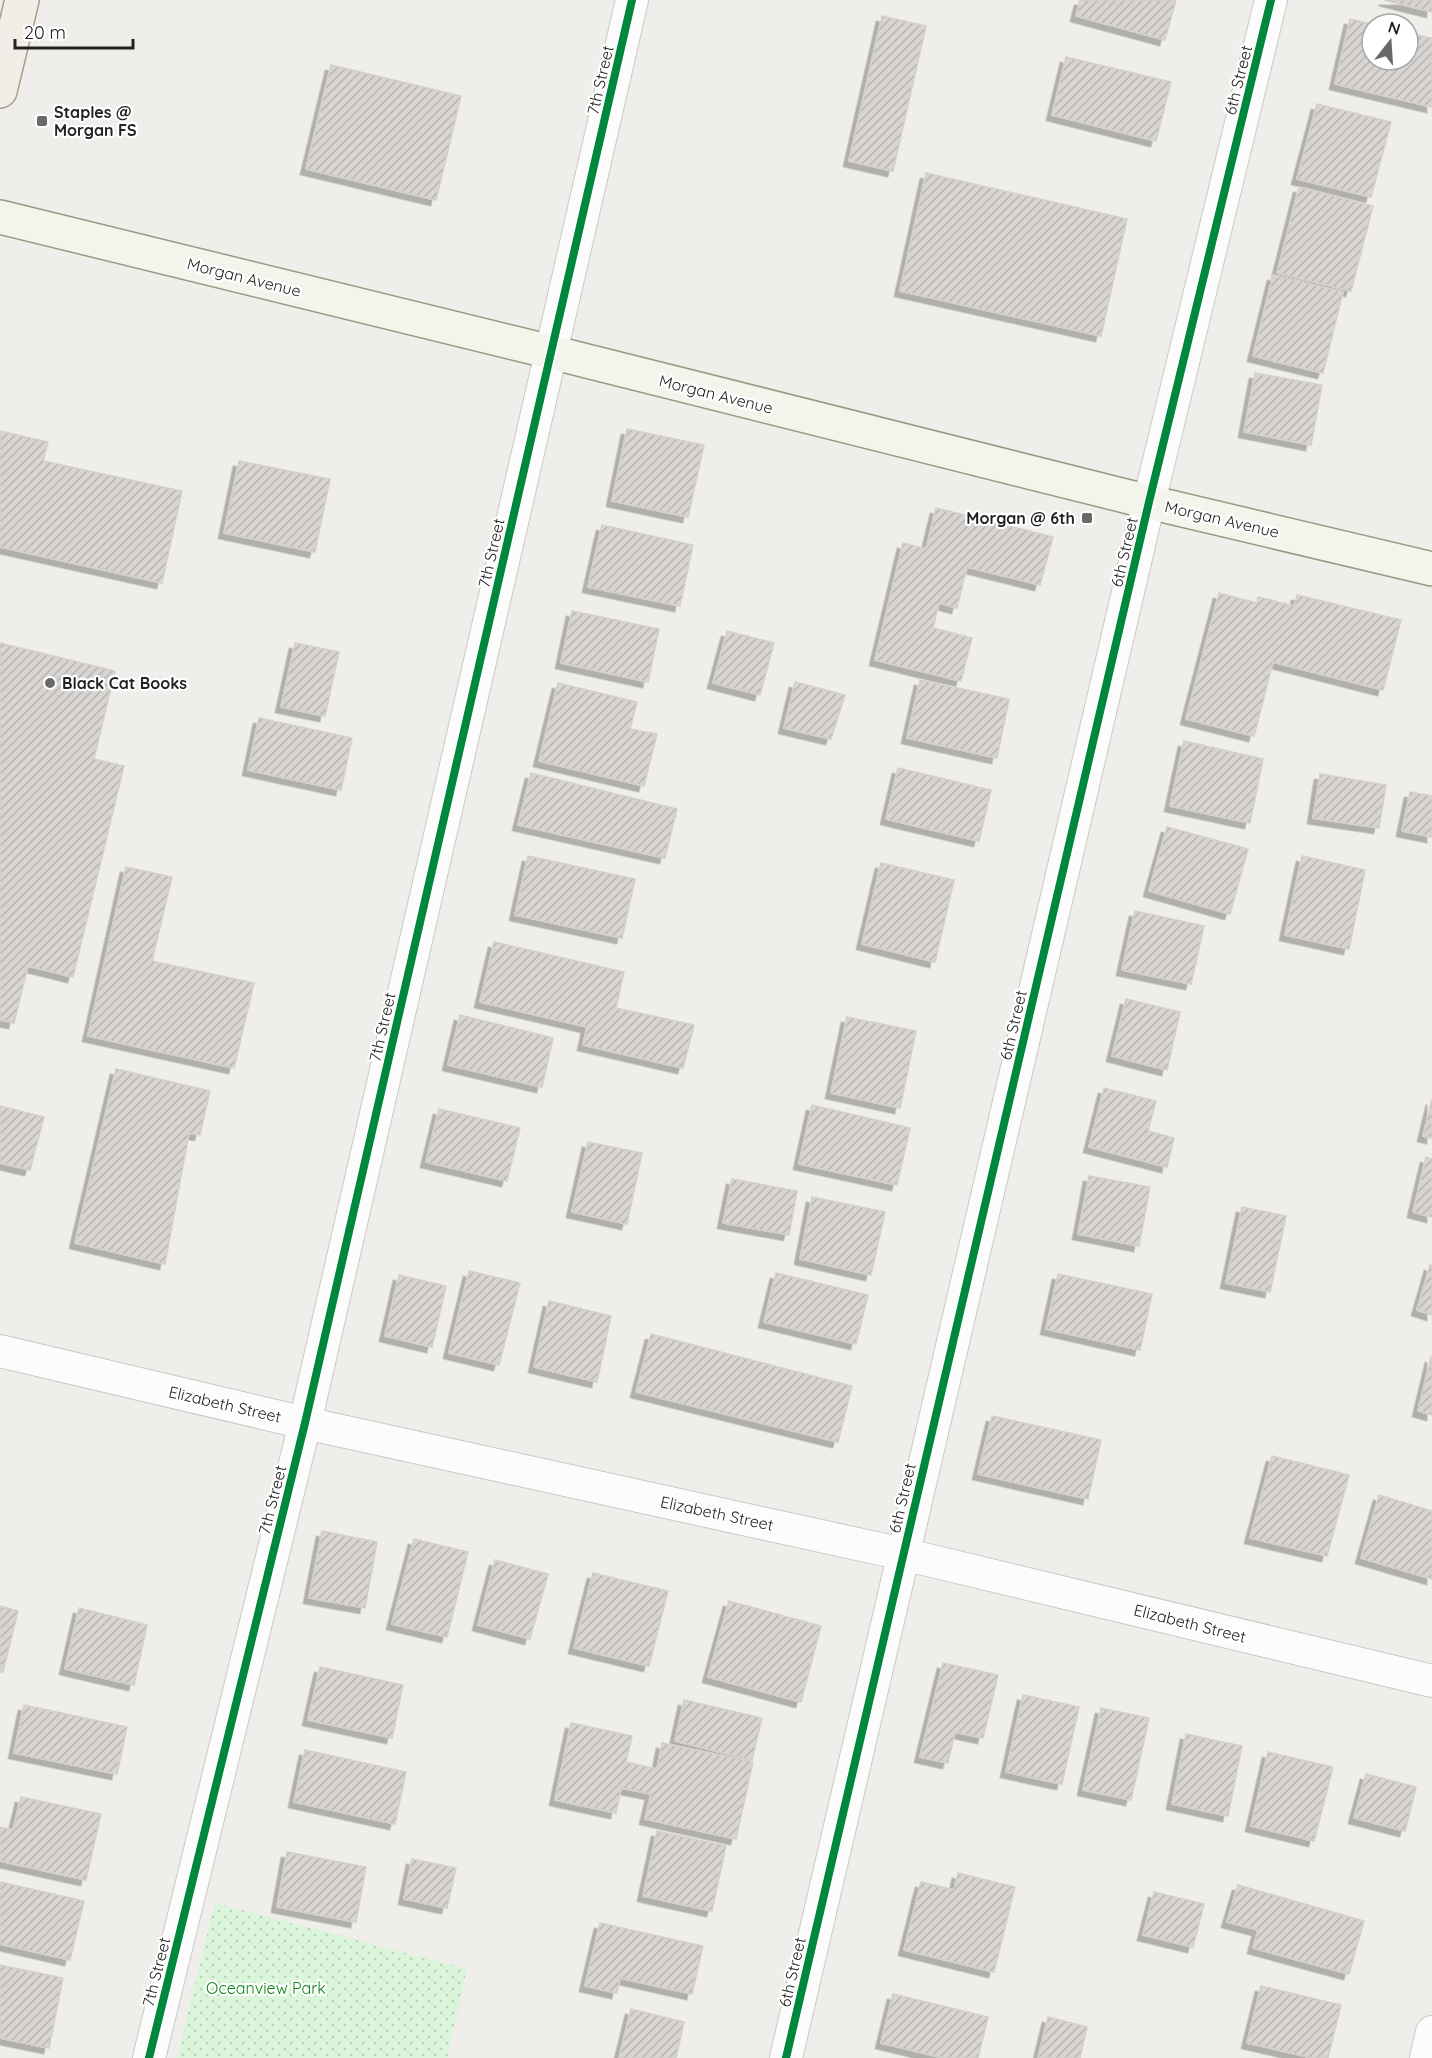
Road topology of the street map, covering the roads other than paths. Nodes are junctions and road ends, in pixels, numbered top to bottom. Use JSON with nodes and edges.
{"nodes":[{"id":1,"x":22,"y":0,"type":"edge"},
{"id":2,"x":632,"y":0,"type":"edge"},
{"id":3,"x":1271,"y":0,"type":"edge"},
{"id":4,"x":0,"y":91,"type":"edge"},
{"id":5,"x":0,"y":217,"type":"edge"},
{"id":6,"x":551,"y":352,"type":"junction"},
{"id":7,"x":1149,"y":502,"type":"junction"},
{"id":8,"x":1432,"y":569,"type":"edge"},
{"id":9,"x":0,"y":1351,"type":"edge"},
{"id":10,"x":304,"y":1423,"type":"junction"},
{"id":11,"x":903,"y":1554,"type":"junction"},
{"id":12,"x":1432,"y":1682,"type":"edge"},
{"id":13,"x":1432,"y":2031,"type":"edge"},
{"id":14,"x":149,"y":2058,"type":"edge"},
{"id":15,"x":786,"y":2058,"type":"edge"},
{"id":16,"x":1426,"y":2058,"type":"edge"}],
"edges":[{"from":1,"to":4,"type":"main road"},
{"from":2,"to":6,"type":"street","name":"7th Street"},
{"from":3,"to":7,"type":"street","name":"6th Street"},
{"from":5,"to":6,"type":"main road","name":"Morgan Avenue"},
{"from":6,"to":7,"type":"main road","name":"Morgan Avenue"},
{"from":6,"to":10,"type":"street","name":"7th Street"},
{"from":7,"to":8,"type":"main road","name":"Morgan Avenue"},
{"from":7,"to":11,"type":"street","name":"6th Street"},
{"from":9,"to":10,"type":"street","name":"Elizabeth Street"},
{"from":10,"to":11,"type":"street","name":"Elizabeth Street"},
{"from":10,"to":14,"type":"street","name":"7th Street"},
{"from":11,"to":12,"type":"street","name":"Elizabeth Street"},
{"from":11,"to":15,"type":"street","name":"6th Street"},
{"from":13,"to":16,"type":"street"}]}
